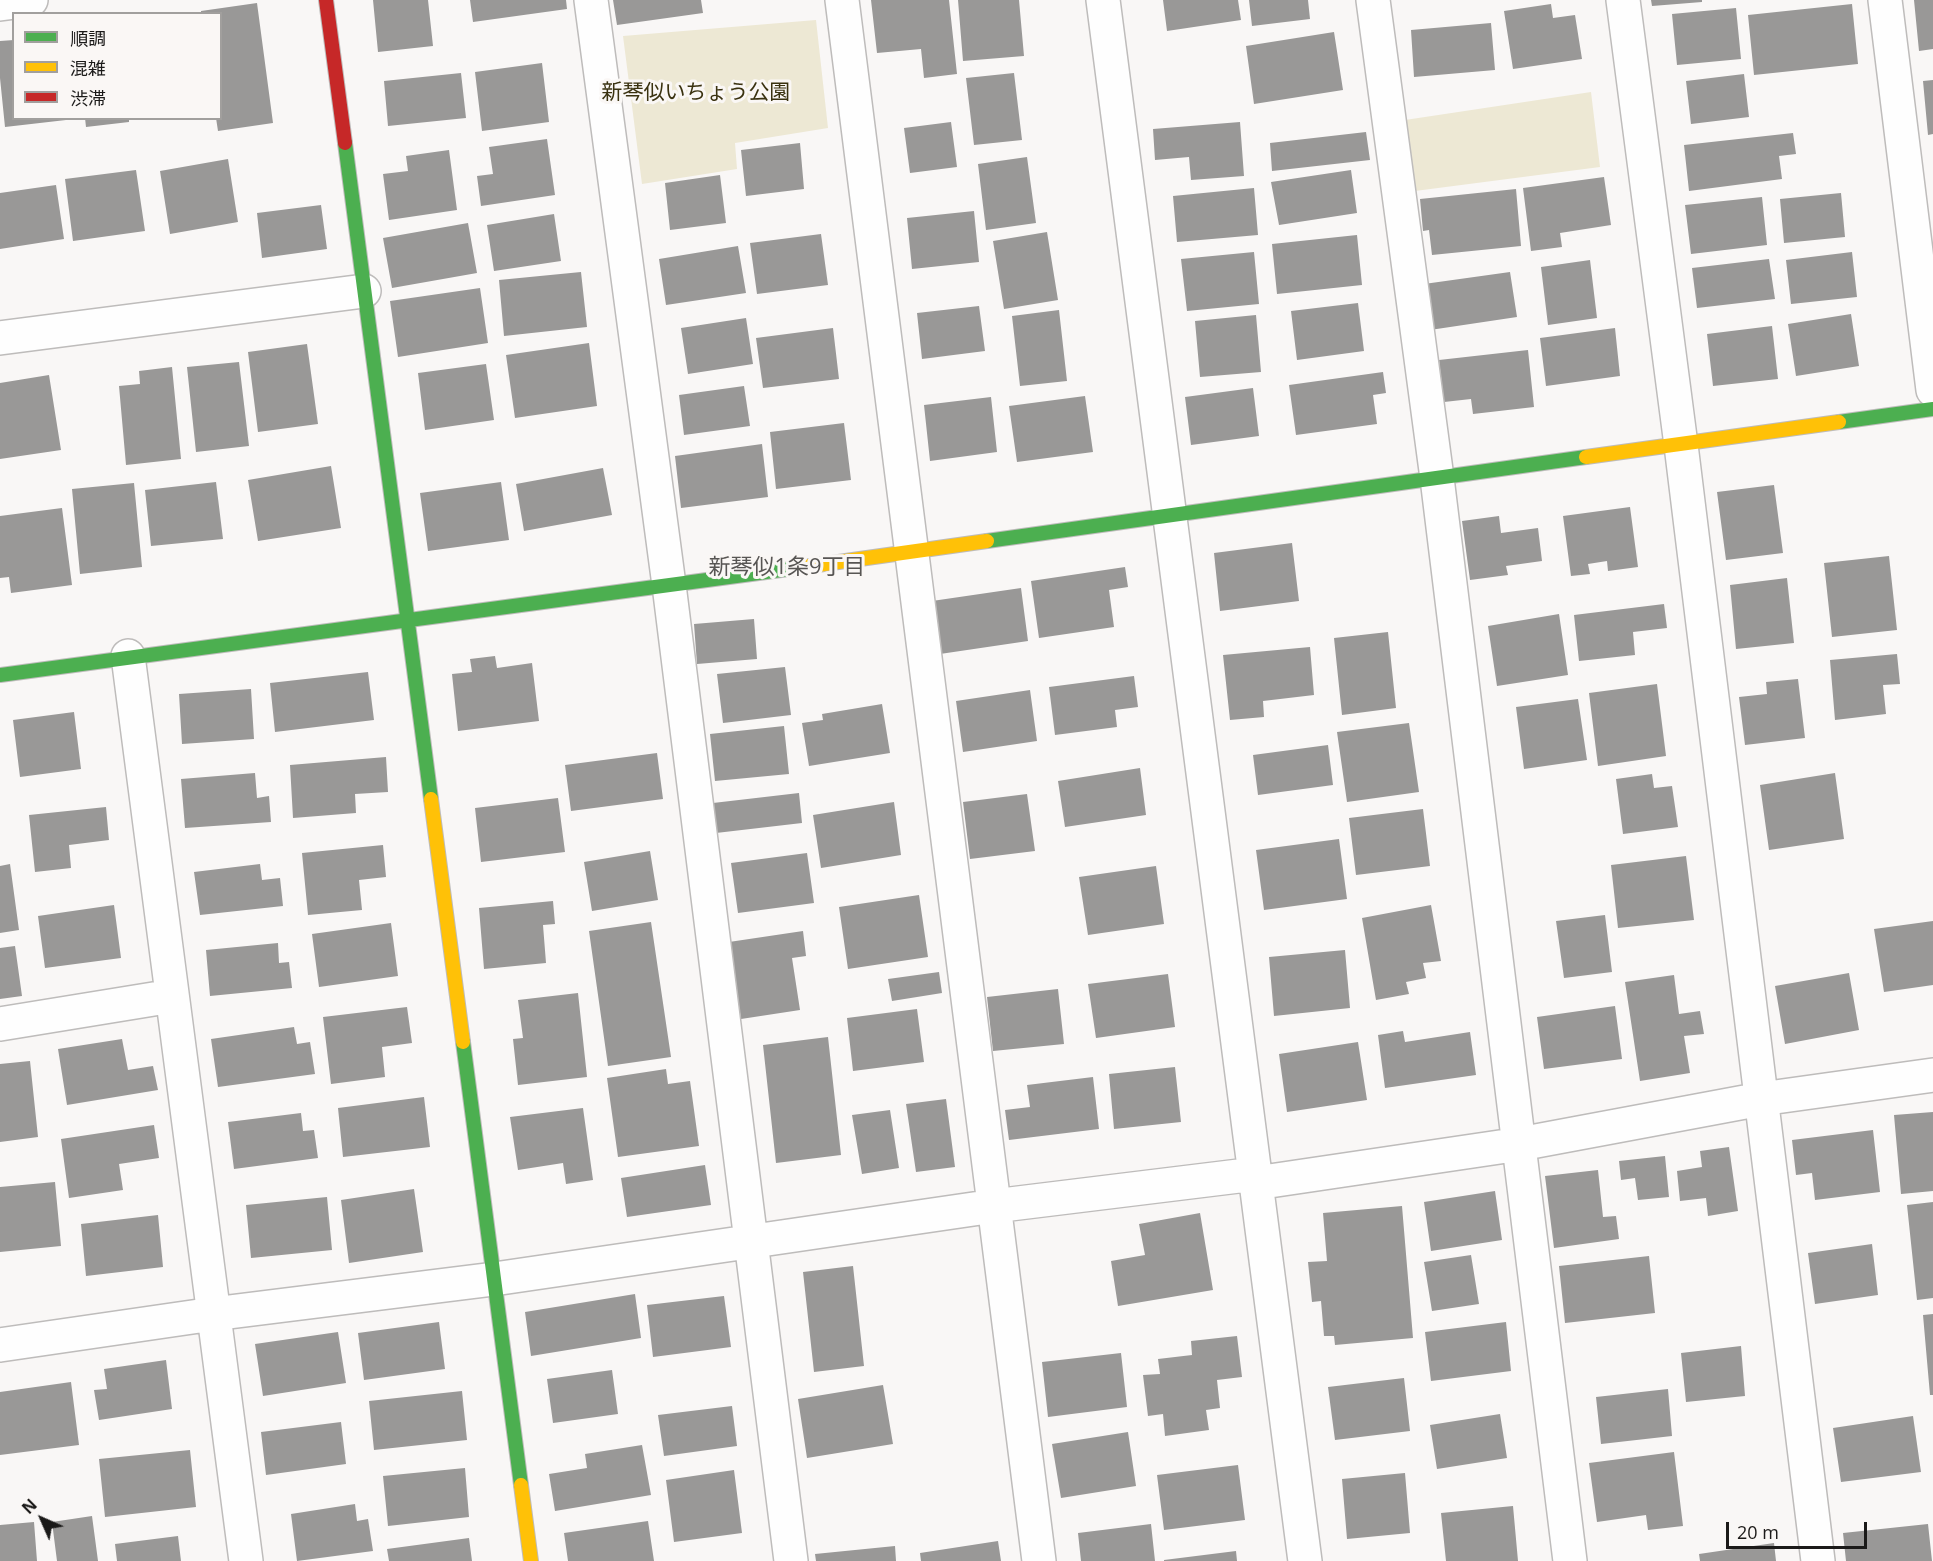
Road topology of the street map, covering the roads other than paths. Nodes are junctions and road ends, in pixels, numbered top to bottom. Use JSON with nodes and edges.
{"nodes":[{"id":1,"x":31,"y":0,"type":"edge"},
{"id":2,"x":326,"y":0,"type":"edge"},
{"id":3,"x":591,"y":0,"type":"edge"},
{"id":4,"x":842,"y":0,"type":"edge"},
{"id":5,"x":1103,"y":0,"type":"edge"},
{"id":6,"x":1373,"y":0,"type":"edge"},
{"id":7,"x":1623,"y":0,"type":"edge"},
{"id":8,"x":1885,"y":0,"type":"edge"},
{"id":9,"x":0,"y":4,"type":"edge"},
{"id":10,"x":364,"y":291,"type":"junction"},
{"id":11,"x":0,"y":338,"type":"edge"},
{"id":12,"x":1933,"y":390,"type":"edge"},
{"id":13,"x":1933,"y":409,"type":"edge"},
{"id":14,"x":1681,"y":445,"type":"junction"},
{"id":15,"x":1437,"y":478,"type":"junction"},
{"id":16,"x":1170,"y":517,"type":"junction"},
{"id":17,"x":913,"y":551,"type":"junction"},
{"id":18,"x":669,"y":585,"type":"junction"},
{"id":19,"x":408,"y":622,"type":"junction"},
{"id":20,"x":128,"y":656,"type":"junction"},
{"id":21,"x":0,"y":675,"type":"edge"},
{"id":22,"x":172,"y":996,"type":"junction"},
{"id":23,"x":0,"y":1024,"type":"edge"},
{"id":24,"x":1933,"y":1075,"type":"edge"},
{"id":25,"x":1761,"y":1099,"type":"junction"},
{"id":26,"x":1520,"y":1144,"type":"junction"},
{"id":27,"x":1256,"y":1178,"type":"junction"},
{"id":28,"x":994,"y":1206,"type":"junction"},
{"id":29,"x":749,"y":1242,"type":"junction"},
{"id":30,"x":494,"y":1279,"type":"junction"},
{"id":31,"x":213,"y":1314,"type":"junction"},
{"id":32,"x":0,"y":1345,"type":"edge"},
{"id":33,"x":246,"y":1561,"type":"edge"},
{"id":34,"x":531,"y":1561,"type":"edge"},
{"id":35,"x":790,"y":1561,"type":"edge"},
{"id":36,"x":1039,"y":1561,"type":"edge"},
{"id":37,"x":1305,"y":1561,"type":"edge"},
{"id":38,"x":1570,"y":1561,"type":"edge"},
{"id":39,"x":1818,"y":1561,"type":"edge"}],
"edges":[{"from":1,"to":9,"type":"street"},
{"from":2,"to":10,"type":"street"},
{"from":3,"to":18,"type":"street"},
{"from":4,"to":17,"type":"street"},
{"from":5,"to":16,"type":"street"},
{"from":6,"to":15,"type":"street"},
{"from":7,"to":14,"type":"street"},
{"from":8,"to":12,"type":"street"},
{"from":10,"to":11,"type":"street"},
{"from":10,"to":19,"type":"street"},
{"from":13,"to":14,"type":"street"},
{"from":14,"to":15,"type":"street"},
{"from":14,"to":25,"type":"street"},
{"from":15,"to":16,"type":"street"},
{"from":15,"to":26,"type":"street"},
{"from":16,"to":17,"type":"street"},
{"from":16,"to":27,"type":"street"},
{"from":17,"to":18,"type":"street"},
{"from":17,"to":28,"type":"street"},
{"from":18,"to":19,"type":"street"},
{"from":18,"to":29,"type":"street"},
{"from":19,"to":20,"type":"street"},
{"from":19,"to":30,"type":"street"},
{"from":20,"to":21,"type":"street"},
{"from":20,"to":22,"type":"street"},
{"from":22,"to":23,"type":"street"},
{"from":22,"to":31,"type":"street"},
{"from":24,"to":25,"type":"street"},
{"from":25,"to":26,"type":"street"},
{"from":25,"to":39,"type":"street"},
{"from":26,"to":27,"type":"street"},
{"from":26,"to":38,"type":"street"},
{"from":27,"to":28,"type":"street"},
{"from":27,"to":37,"type":"street"},
{"from":28,"to":29,"type":"street"},
{"from":28,"to":36,"type":"street"},
{"from":29,"to":30,"type":"street"},
{"from":29,"to":35,"type":"street"},
{"from":30,"to":31,"type":"street"},
{"from":30,"to":34,"type":"street"},
{"from":31,"to":32,"type":"street"},
{"from":31,"to":33,"type":"street"}]}
